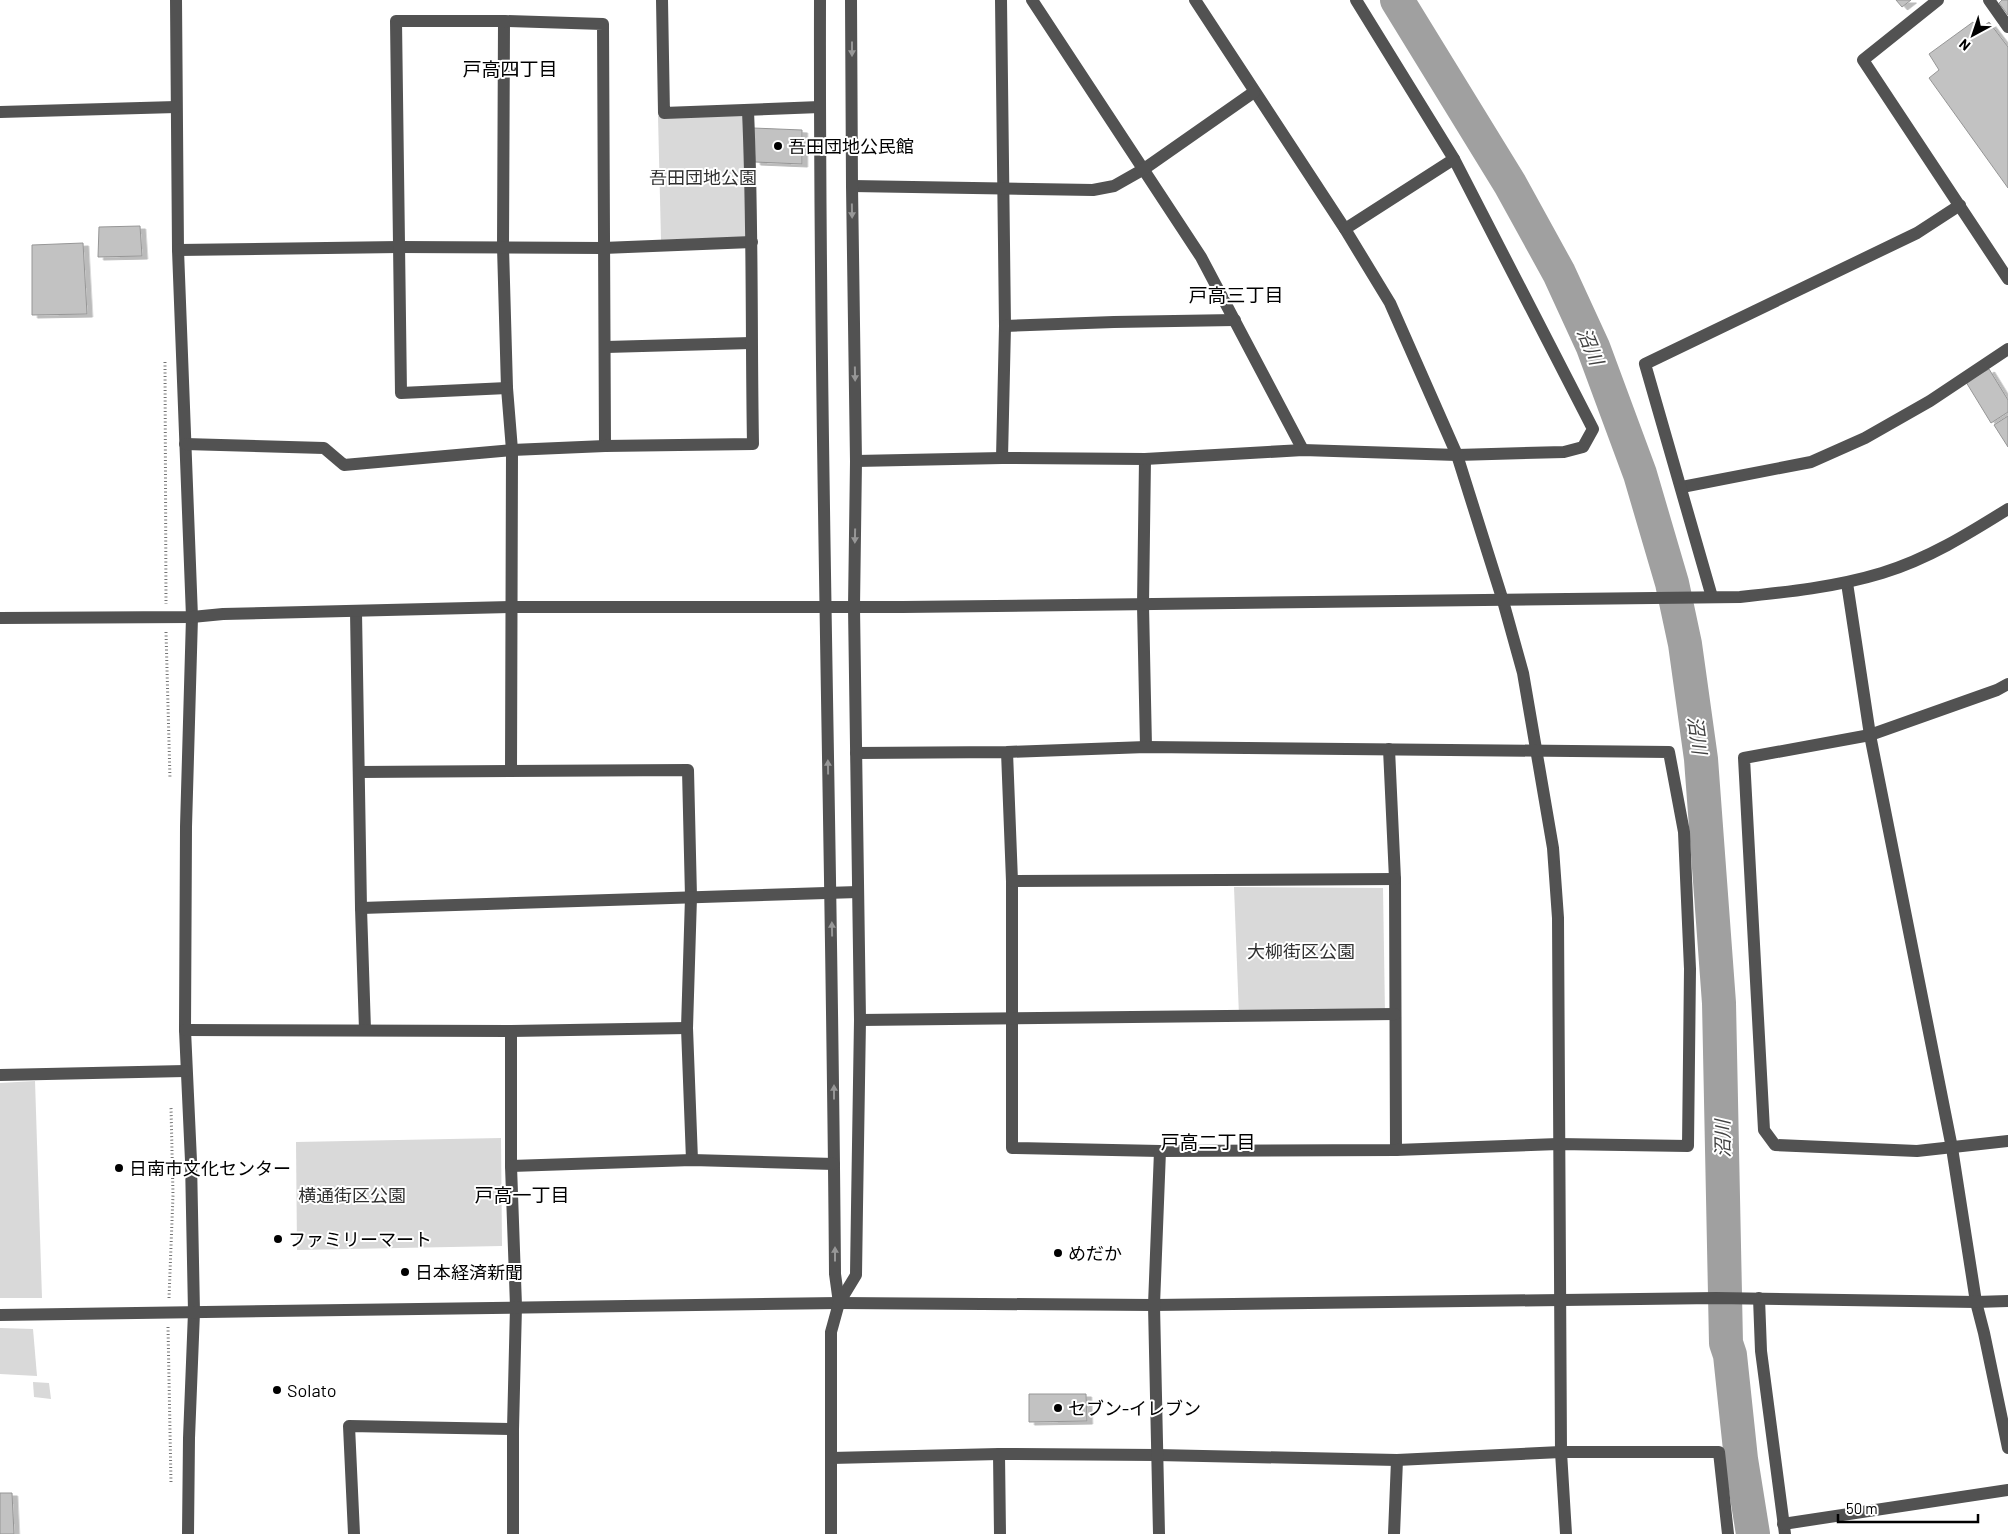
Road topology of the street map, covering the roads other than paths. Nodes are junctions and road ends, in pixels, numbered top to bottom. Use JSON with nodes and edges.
{"nodes":[{"id":1,"x":176,"y":0,"type":"edge"},
{"id":2,"x":662,"y":0,"type":"edge"},
{"id":3,"x":820,"y":0,"type":"edge"},
{"id":4,"x":852,"y":0,"type":"edge"},
{"id":5,"x":1001,"y":0,"type":"edge"},
{"id":6,"x":1032,"y":0,"type":"edge"},
{"id":7,"x":1195,"y":0,"type":"edge"},
{"id":8,"x":1356,"y":0,"type":"edge"},
{"id":9,"x":1938,"y":0,"type":"edge"},
{"id":10,"x":1989,"y":0,"type":"edge"},
{"id":11,"x":504,"y":21,"type":"junction"},
{"id":12,"x":2008,"y":27,"type":"edge"},
{"id":13,"x":1254,"y":92,"type":"junction"},
{"id":14,"x":176,"y":107,"type":"junction"},
{"id":15,"x":820,"y":108,"type":"junction"},
{"id":16,"x":748,"y":111,"type":"junction"},
{"id":17,"x":0,"y":112,"type":"edge"},
{"id":18,"x":1454,"y":159,"type":"junction"},
{"id":19,"x":1144,"y":170,"type":"junction"},
{"id":20,"x":852,"y":186,"type":"junction"},
{"id":21,"x":1002,"y":190,"type":"junction"},
{"id":22,"x":1960,"y":205,"type":"junction"},
{"id":23,"x":1345,"y":228,"type":"junction"},
{"id":24,"x":752,"y":242,"type":"junction"},
{"id":25,"x":399,"y":247,"type":"junction"},
{"id":26,"x":503,"y":247,"type":"junction"},
{"id":27,"x":603,"y":248,"type":"junction"},
{"id":28,"x":178,"y":250,"type":"junction"},
{"id":29,"x":2008,"y":279,"type":"edge"},
{"id":30,"x":1235,"y":320,"type":"junction"},
{"id":31,"x":1005,"y":326,"type":"junction"},
{"id":32,"x":751,"y":343,"type":"junction"},
{"id":33,"x":606,"y":347,"type":"junction"},
{"id":34,"x":2008,"y":349,"type":"edge"},
{"id":35,"x":507,"y":388,"type":"junction"},
{"id":36,"x":185,"y":444,"type":"junction"},
{"id":37,"x":605,"y":446,"type":"junction"},
{"id":38,"x":512,"y":450,"type":"junction"},
{"id":39,"x":1303,"y":450,"type":"junction"},
{"id":40,"x":1457,"y":455,"type":"junction"},
{"id":41,"x":1002,"y":458,"type":"junction"},
{"id":42,"x":1146,"y":458,"type":"junction"},
{"id":43,"x":856,"y":461,"type":"junction"},
{"id":44,"x":1682,"y":487,"type":"junction"},
{"id":45,"x":2008,"y":509,"type":"edge"},
{"id":46,"x":1847,"y":583,"type":"junction"},
{"id":47,"x":1712,"y":597,"type":"junction"},
{"id":48,"x":1504,"y":601,"type":"junction"},
{"id":49,"x":1143,"y":604,"type":"junction"},
{"id":50,"x":512,"y":607,"type":"junction"},
{"id":51,"x":825,"y":607,"type":"junction"},
{"id":52,"x":854,"y":607,"type":"junction"},
{"id":53,"x":356,"y":612,"type":"junction"},
{"id":54,"x":0,"y":618,"type":"edge"},
{"id":55,"x":192,"y":618,"type":"junction"},
{"id":56,"x":2007,"y":686,"type":"edge"},
{"id":57,"x":1870,"y":735,"type":"junction"},
{"id":58,"x":1146,"y":747,"type":"junction"},
{"id":59,"x":1390,"y":749,"type":"junction"},
{"id":60,"x":1538,"y":751,"type":"junction"},
{"id":61,"x":1007,"y":752,"type":"junction"},
{"id":62,"x":856,"y":753,"type":"junction"},
{"id":63,"x":511,"y":771,"type":"junction"},
{"id":64,"x":359,"y":772,"type":"junction"},
{"id":65,"x":1395,"y":879,"type":"junction"},
{"id":66,"x":1012,"y":881,"type":"junction"},
{"id":67,"x":858,"y":892,"type":"junction"},
{"id":68,"x":831,"y":894,"type":"junction"},
{"id":69,"x":691,"y":898,"type":"junction"},
{"id":70,"x":361,"y":908,"type":"junction"},
{"id":71,"x":1395,"y":1014,"type":"junction"},
{"id":72,"x":1012,"y":1019,"type":"junction"},
{"id":73,"x":860,"y":1020,"type":"junction"},
{"id":74,"x":687,"y":1028,"type":"junction"},
{"id":75,"x":184,"y":1030,"type":"junction"},
{"id":76,"x":365,"y":1030,"type":"junction"},
{"id":77,"x":511,"y":1031,"type":"junction"},
{"id":78,"x":185,"y":1072,"type":"junction"},
{"id":79,"x":0,"y":1075,"type":"edge"},
{"id":80,"x":2008,"y":1141,"type":"edge"},
{"id":81,"x":1558,"y":1144,"type":"junction"},
{"id":82,"x":1952,"y":1148,"type":"junction"},
{"id":83,"x":1396,"y":1150,"type":"junction"},
{"id":84,"x":1160,"y":1151,"type":"junction"},
{"id":85,"x":692,"y":1160,"type":"junction"},
{"id":86,"x":834,"y":1164,"type":"junction"},
{"id":87,"x":511,"y":1166,"type":"junction"},
{"id":88,"x":1754,"y":1298,"type":"junction"},
{"id":89,"x":1560,"y":1300,"type":"junction"},
{"id":90,"x":2008,"y":1301,"type":"edge"},
{"id":91,"x":1976,"y":1302,"type":"junction"},
{"id":92,"x":839,"y":1303,"type":"junction"},
{"id":93,"x":1154,"y":1305,"type":"junction"},
{"id":94,"x":516,"y":1306,"type":"junction"},
{"id":95,"x":194,"y":1312,"type":"junction"},
{"id":96,"x":0,"y":1314,"type":"edge"},
{"id":97,"x":513,"y":1429,"type":"junction"},
{"id":98,"x":2008,"y":1448,"type":"edge"},
{"id":99,"x":1562,"y":1452,"type":"junction"},
{"id":100,"x":999,"y":1454,"type":"junction"},
{"id":101,"x":1157,"y":1455,"type":"junction"},
{"id":102,"x":830,"y":1458,"type":"junction"},
{"id":103,"x":1397,"y":1460,"type":"junction"},
{"id":104,"x":2008,"y":1490,"type":"edge"},
{"id":105,"x":1784,"y":1529,"type":"edge"},
{"id":106,"x":188,"y":1534,"type":"edge"},
{"id":107,"x":354,"y":1534,"type":"edge"},
{"id":108,"x":513,"y":1534,"type":"edge"},
{"id":109,"x":831,"y":1534,"type":"edge"},
{"id":110,"x":1000,"y":1534,"type":"edge"},
{"id":111,"x":1159,"y":1534,"type":"edge"},
{"id":112,"x":1394,"y":1534,"type":"edge"},
{"id":113,"x":1566,"y":1534,"type":"edge"},
{"id":114,"x":1728,"y":1534,"type":"edge"}],
"edges":[{"from":1,"to":14,"type":"street"},
{"from":2,"to":16,"type":"street"},
{"from":3,"to":15,"type":"street"},
{"from":4,"to":20,"type":"street","one_way":true},
{"from":5,"to":21,"type":"street"},
{"from":6,"to":19,"type":"street"},
{"from":7,"to":13,"type":"street"},
{"from":8,"to":18,"type":"street"},
{"from":9,"to":22,"type":"street"},
{"from":10,"to":12,"type":"street"},
{"from":11,"to":25,"type":"street"},
{"from":11,"to":26,"type":"street"},
{"from":11,"to":27,"type":"street"},
{"from":13,"to":19,"type":"street"},
{"from":13,"to":23,"type":"street"},
{"from":14,"to":17,"type":"street"},
{"from":14,"to":28,"type":"street"},
{"from":15,"to":16,"type":"street"},
{"from":15,"to":51,"type":"street"},
{"from":16,"to":24,"type":"street"},
{"from":18,"to":23,"type":"street"},
{"from":18,"to":40,"type":"street"},
{"from":19,"to":21,"type":"street"},
{"from":19,"to":30,"type":"street"},
{"from":20,"to":21,"type":"street"},
{"from":20,"to":43,"type":"street","one_way":true},
{"from":21,"to":31,"type":"street"},
{"from":22,"to":29,"type":"street"},
{"from":22,"to":44,"type":"street"},
{"from":23,"to":40,"type":"street"},
{"from":24,"to":27,"type":"street"},
{"from":24,"to":32,"type":"street"},
{"from":25,"to":26,"type":"street"},
{"from":25,"to":28,"type":"street"},
{"from":25,"to":35,"type":"street"},
{"from":26,"to":27,"type":"street"},
{"from":26,"to":35,"type":"street"},
{"from":27,"to":33,"type":"street"},
{"from":28,"to":36,"type":"street"},
{"from":30,"to":31,"type":"street"},
{"from":30,"to":39,"type":"street"},
{"from":31,"to":41,"type":"street"},
{"from":32,"to":33,"type":"street"},
{"from":32,"to":37,"type":"street"},
{"from":33,"to":37,"type":"street"},
{"from":34,"to":44,"type":"street"},
{"from":35,"to":38,"type":"street"},
{"from":36,"to":38,"type":"street"},
{"from":36,"to":55,"type":"street"},
{"from":37,"to":38,"type":"street"},
{"from":38,"to":50,"type":"street"},
{"from":39,"to":40,"type":"street"},
{"from":39,"to":42,"type":"street"},
{"from":40,"to":48,"type":"street"},
{"from":41,"to":42,"type":"street"},
{"from":41,"to":43,"type":"street"},
{"from":42,"to":49,"type":"street"},
{"from":43,"to":52,"type":"street","one_way":true},
{"from":44,"to":47,"type":"street"},
{"from":45,"to":46,"type":"street"},
{"from":46,"to":47,"type":"street"},
{"from":46,"to":57,"type":"street"},
{"from":47,"to":48,"type":"street"},
{"from":48,"to":49,"type":"street"},
{"from":48,"to":60,"type":"street"},
{"from":49,"to":52,"type":"street"},
{"from":49,"to":58,"type":"street"},
{"from":50,"to":51,"type":"street"},
{"from":50,"to":53,"type":"street"},
{"from":50,"to":63,"type":"street"},
{"from":51,"to":52,"type":"street"},
{"from":68,"to":51,"type":"street","one_way":true},
{"from":52,"to":62,"type":"street"},
{"from":53,"to":55,"type":"street"},
{"from":53,"to":64,"type":"street"},
{"from":54,"to":55,"type":"street"},
{"from":55,"to":75,"type":"street"},
{"from":56,"to":57,"type":"street"},
{"from":57,"to":82,"type":"street"},
{"from":57,"to":82,"type":"street"},
{"from":58,"to":59,"type":"street"},
{"from":58,"to":61,"type":"street"},
{"from":59,"to":60,"type":"street"},
{"from":59,"to":65,"type":"street"},
{"from":60,"to":81,"type":"street"},
{"from":60,"to":81,"type":"street"},
{"from":61,"to":62,"type":"street"},
{"from":61,"to":66,"type":"street"},
{"from":62,"to":67,"type":"street"},
{"from":63,"to":64,"type":"street"},
{"from":63,"to":69,"type":"street"},
{"from":64,"to":70,"type":"street"},
{"from":65,"to":66,"type":"street"},
{"from":65,"to":71,"type":"street"},
{"from":66,"to":72,"type":"street"},
{"from":67,"to":68,"type":"street"},
{"from":67,"to":73,"type":"street"},
{"from":68,"to":69,"type":"street"},
{"from":86,"to":68,"type":"street","one_way":true},
{"from":69,"to":70,"type":"street"},
{"from":69,"to":74,"type":"street"},
{"from":70,"to":76,"type":"street"},
{"from":71,"to":72,"type":"street"},
{"from":71,"to":83,"type":"street"},
{"from":72,"to":73,"type":"street"},
{"from":72,"to":84,"type":"street"},
{"from":73,"to":92,"type":"street"},
{"from":74,"to":77,"type":"street"},
{"from":74,"to":85,"type":"street"},
{"from":75,"to":76,"type":"street"},
{"from":75,"to":78,"type":"street"},
{"from":76,"to":77,"type":"street"},
{"from":77,"to":87,"type":"street"},
{"from":78,"to":79,"type":"street"},
{"from":78,"to":95,"type":"street"},
{"from":80,"to":82,"type":"street"},
{"from":81,"to":83,"type":"street"},
{"from":81,"to":89,"type":"street"},
{"from":82,"to":91,"type":"street"},
{"from":83,"to":84,"type":"street"},
{"from":84,"to":93,"type":"street"},
{"from":85,"to":86,"type":"street"},
{"from":85,"to":87,"type":"street"},
{"from":92,"to":86,"type":"street","one_way":true},
{"from":87,"to":94,"type":"street"},
{"from":88,"to":89,"type":"street"},
{"from":88,"to":91,"type":"street"},
{"from":88,"to":105,"type":"street"},
{"from":89,"to":93,"type":"street"},
{"from":89,"to":99,"type":"street"},
{"from":90,"to":91,"type":"street"},
{"from":91,"to":98,"type":"street"},
{"from":92,"to":93,"type":"street"},
{"from":92,"to":94,"type":"street"},
{"from":92,"to":102,"type":"street"},
{"from":93,"to":101,"type":"street"},
{"from":94,"to":95,"type":"street"},
{"from":94,"to":97,"type":"street"},
{"from":95,"to":96,"type":"street"},
{"from":95,"to":106,"type":"street"},
{"from":97,"to":107,"type":"street"},
{"from":97,"to":108,"type":"street"},
{"from":99,"to":103,"type":"street"},
{"from":99,"to":113,"type":"street"},
{"from":99,"to":114,"type":"street"},
{"from":100,"to":101,"type":"street"},
{"from":100,"to":102,"type":"street"},
{"from":100,"to":110,"type":"street"},
{"from":101,"to":103,"type":"street"},
{"from":101,"to":111,"type":"street"},
{"from":102,"to":109,"type":"street"},
{"from":103,"to":112,"type":"street"},
{"from":104,"to":105,"type":"street"}]}
